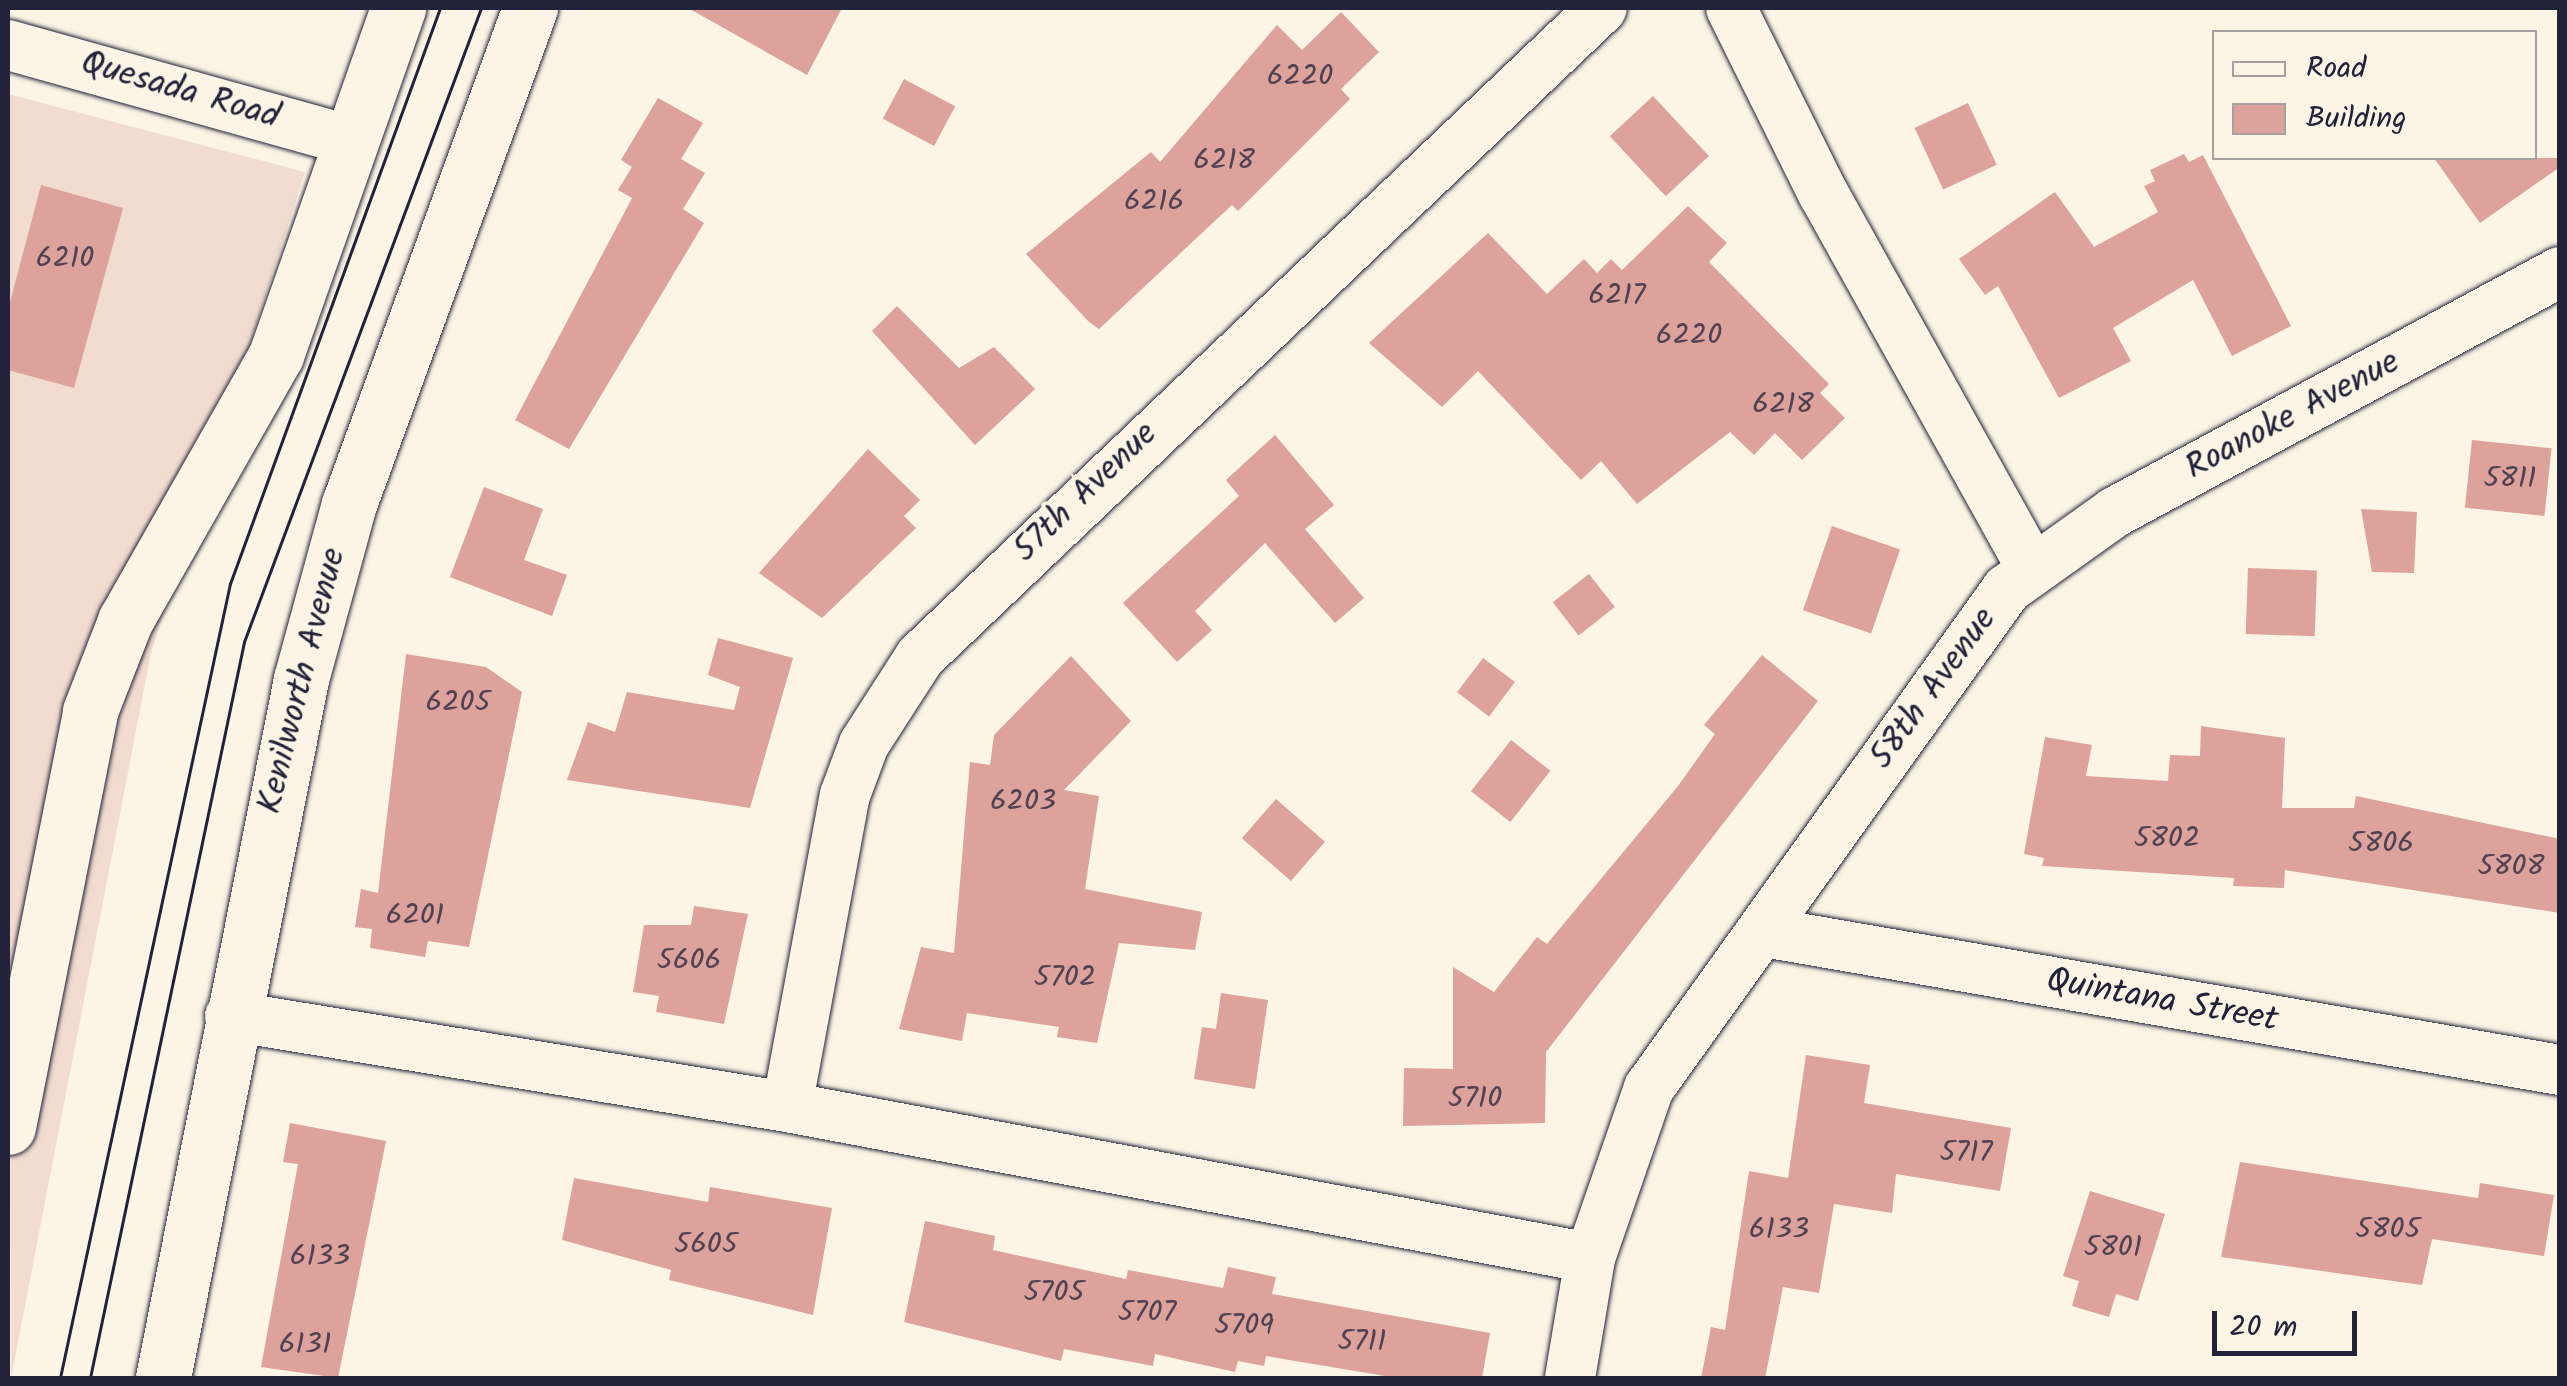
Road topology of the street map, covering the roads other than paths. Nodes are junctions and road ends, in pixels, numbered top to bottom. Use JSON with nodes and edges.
{"nodes":[{"id":1,"x":398,"y":8,"type":"edge"},
{"id":2,"x":530,"y":8,"type":"edge"},
{"id":3,"x":1602,"y":8,"type":"edge"},
{"id":4,"x":1731,"y":8,"type":"edge"},
{"id":5,"x":8,"y":44,"type":"edge"},
{"id":6,"x":352,"y":141,"type":"junction"},
{"id":7,"x":2560,"y":272,"type":"edge"},
{"id":8,"x":2032,"y":568,"type":"junction"},
{"id":9,"x":1764,"y":932,"type":"junction"},
{"id":10,"x":230,"y":1016,"type":"junction"},
{"id":11,"x":2560,"y":1070,"type":"edge"},
{"id":12,"x":787,"y":1107,"type":"junction"},
{"id":13,"x":8,"y":1127,"type":"edge"},
{"id":14,"x":1590,"y":1258,"type":"junction"},
{"id":15,"x":163,"y":1378,"type":"edge"},
{"id":16,"x":1570,"y":1378,"type":"edge"}],
"edges":[{"from":1,"to":6,"type":"main road"},
{"from":2,"to":10,"type":"main road","name":"Kenilworth Avenue"},
{"from":3,"to":12,"type":"street","name":"57th Avenue"},
{"from":4,"to":8,"type":"street"},
{"from":5,"to":6,"type":"street","name":"Quesada Road"},
{"from":6,"to":13,"type":"main road"},
{"from":7,"to":8,"type":"street","name":"Roanoke Avenue"},
{"from":8,"to":9,"type":"street","name":"58th Avenue"},
{"from":9,"to":11,"type":"street","name":"Quintana Street"},
{"from":9,"to":14,"type":"street","name":"58th Avenue"},
{"from":10,"to":12,"type":"street"},
{"from":10,"to":15,"type":"main road","name":"Kenilworth Avenue"},
{"from":12,"to":14,"type":"street"},
{"from":14,"to":16,"type":"street","name":"58th Avenue"}]}
